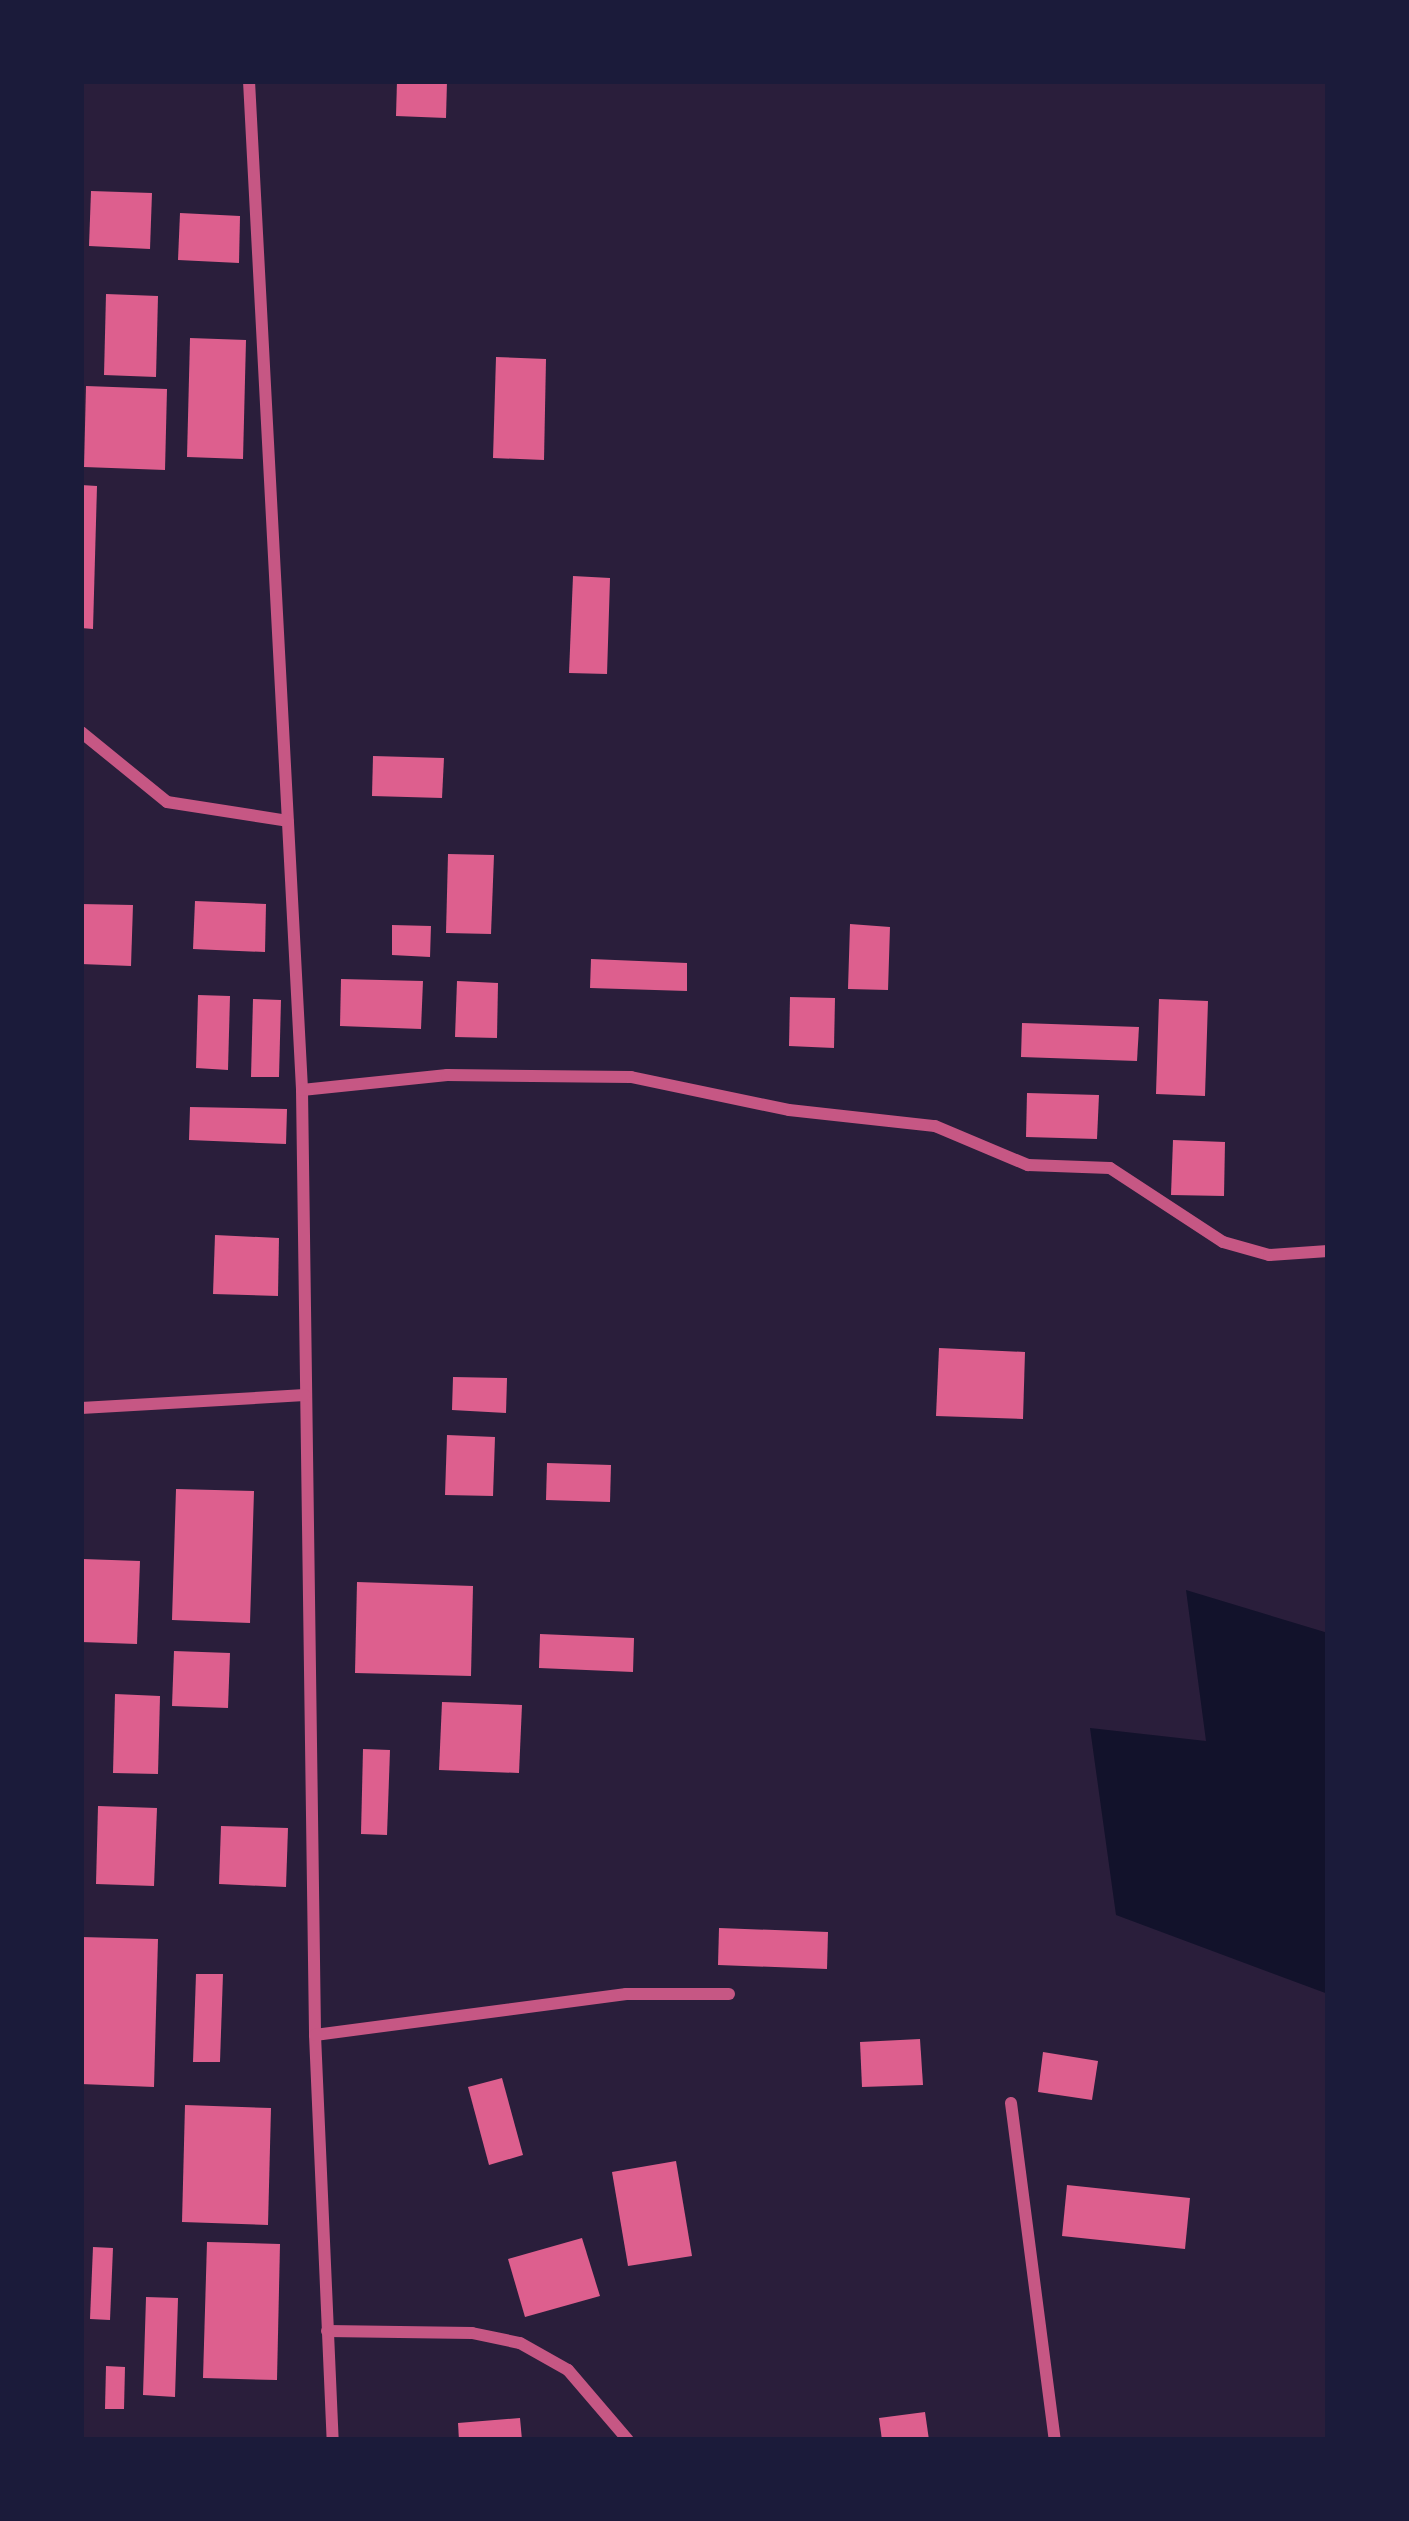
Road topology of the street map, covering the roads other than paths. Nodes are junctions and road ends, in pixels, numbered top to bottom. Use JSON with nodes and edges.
{"nodes":[{"id":1,"x":248,"y":81,"type":"edge"},
{"id":2,"x":81,"y":732,"type":"edge"},
{"id":3,"x":288,"y":821,"type":"junction"},
{"id":4,"x":302,"y":1090,"type":"junction"},
{"id":5,"x":1328,"y":1251,"type":"edge"},
{"id":6,"x":305,"y":1395,"type":"junction"},
{"id":7,"x":81,"y":1408,"type":"edge"},
{"id":8,"x":729,"y":1994,"type":"dead end"},
{"id":9,"x":315,"y":2035,"type":"junction"},
{"id":10,"x":1011,"y":2103,"type":"dead end"},
{"id":11,"x":327,"y":2330,"type":"junction"},
{"id":12,"x":333,"y":2440,"type":"edge"},
{"id":13,"x":628,"y":2440,"type":"edge"},
{"id":14,"x":1055,"y":2440,"type":"edge"}],
"edges":[{"from":1,"to":3,"type":"street"},
{"from":2,"to":3,"type":"street"},
{"from":3,"to":4,"type":"street"},
{"from":4,"to":5,"type":"street"},
{"from":4,"to":6,"type":"street"},
{"from":6,"to":7,"type":"street"},
{"from":6,"to":9,"type":"street"},
{"from":8,"to":9,"type":"street"},
{"from":9,"to":11,"type":"street"},
{"from":10,"to":14,"type":"street"},
{"from":11,"to":12,"type":"street"},
{"from":11,"to":13,"type":"street"}]}
